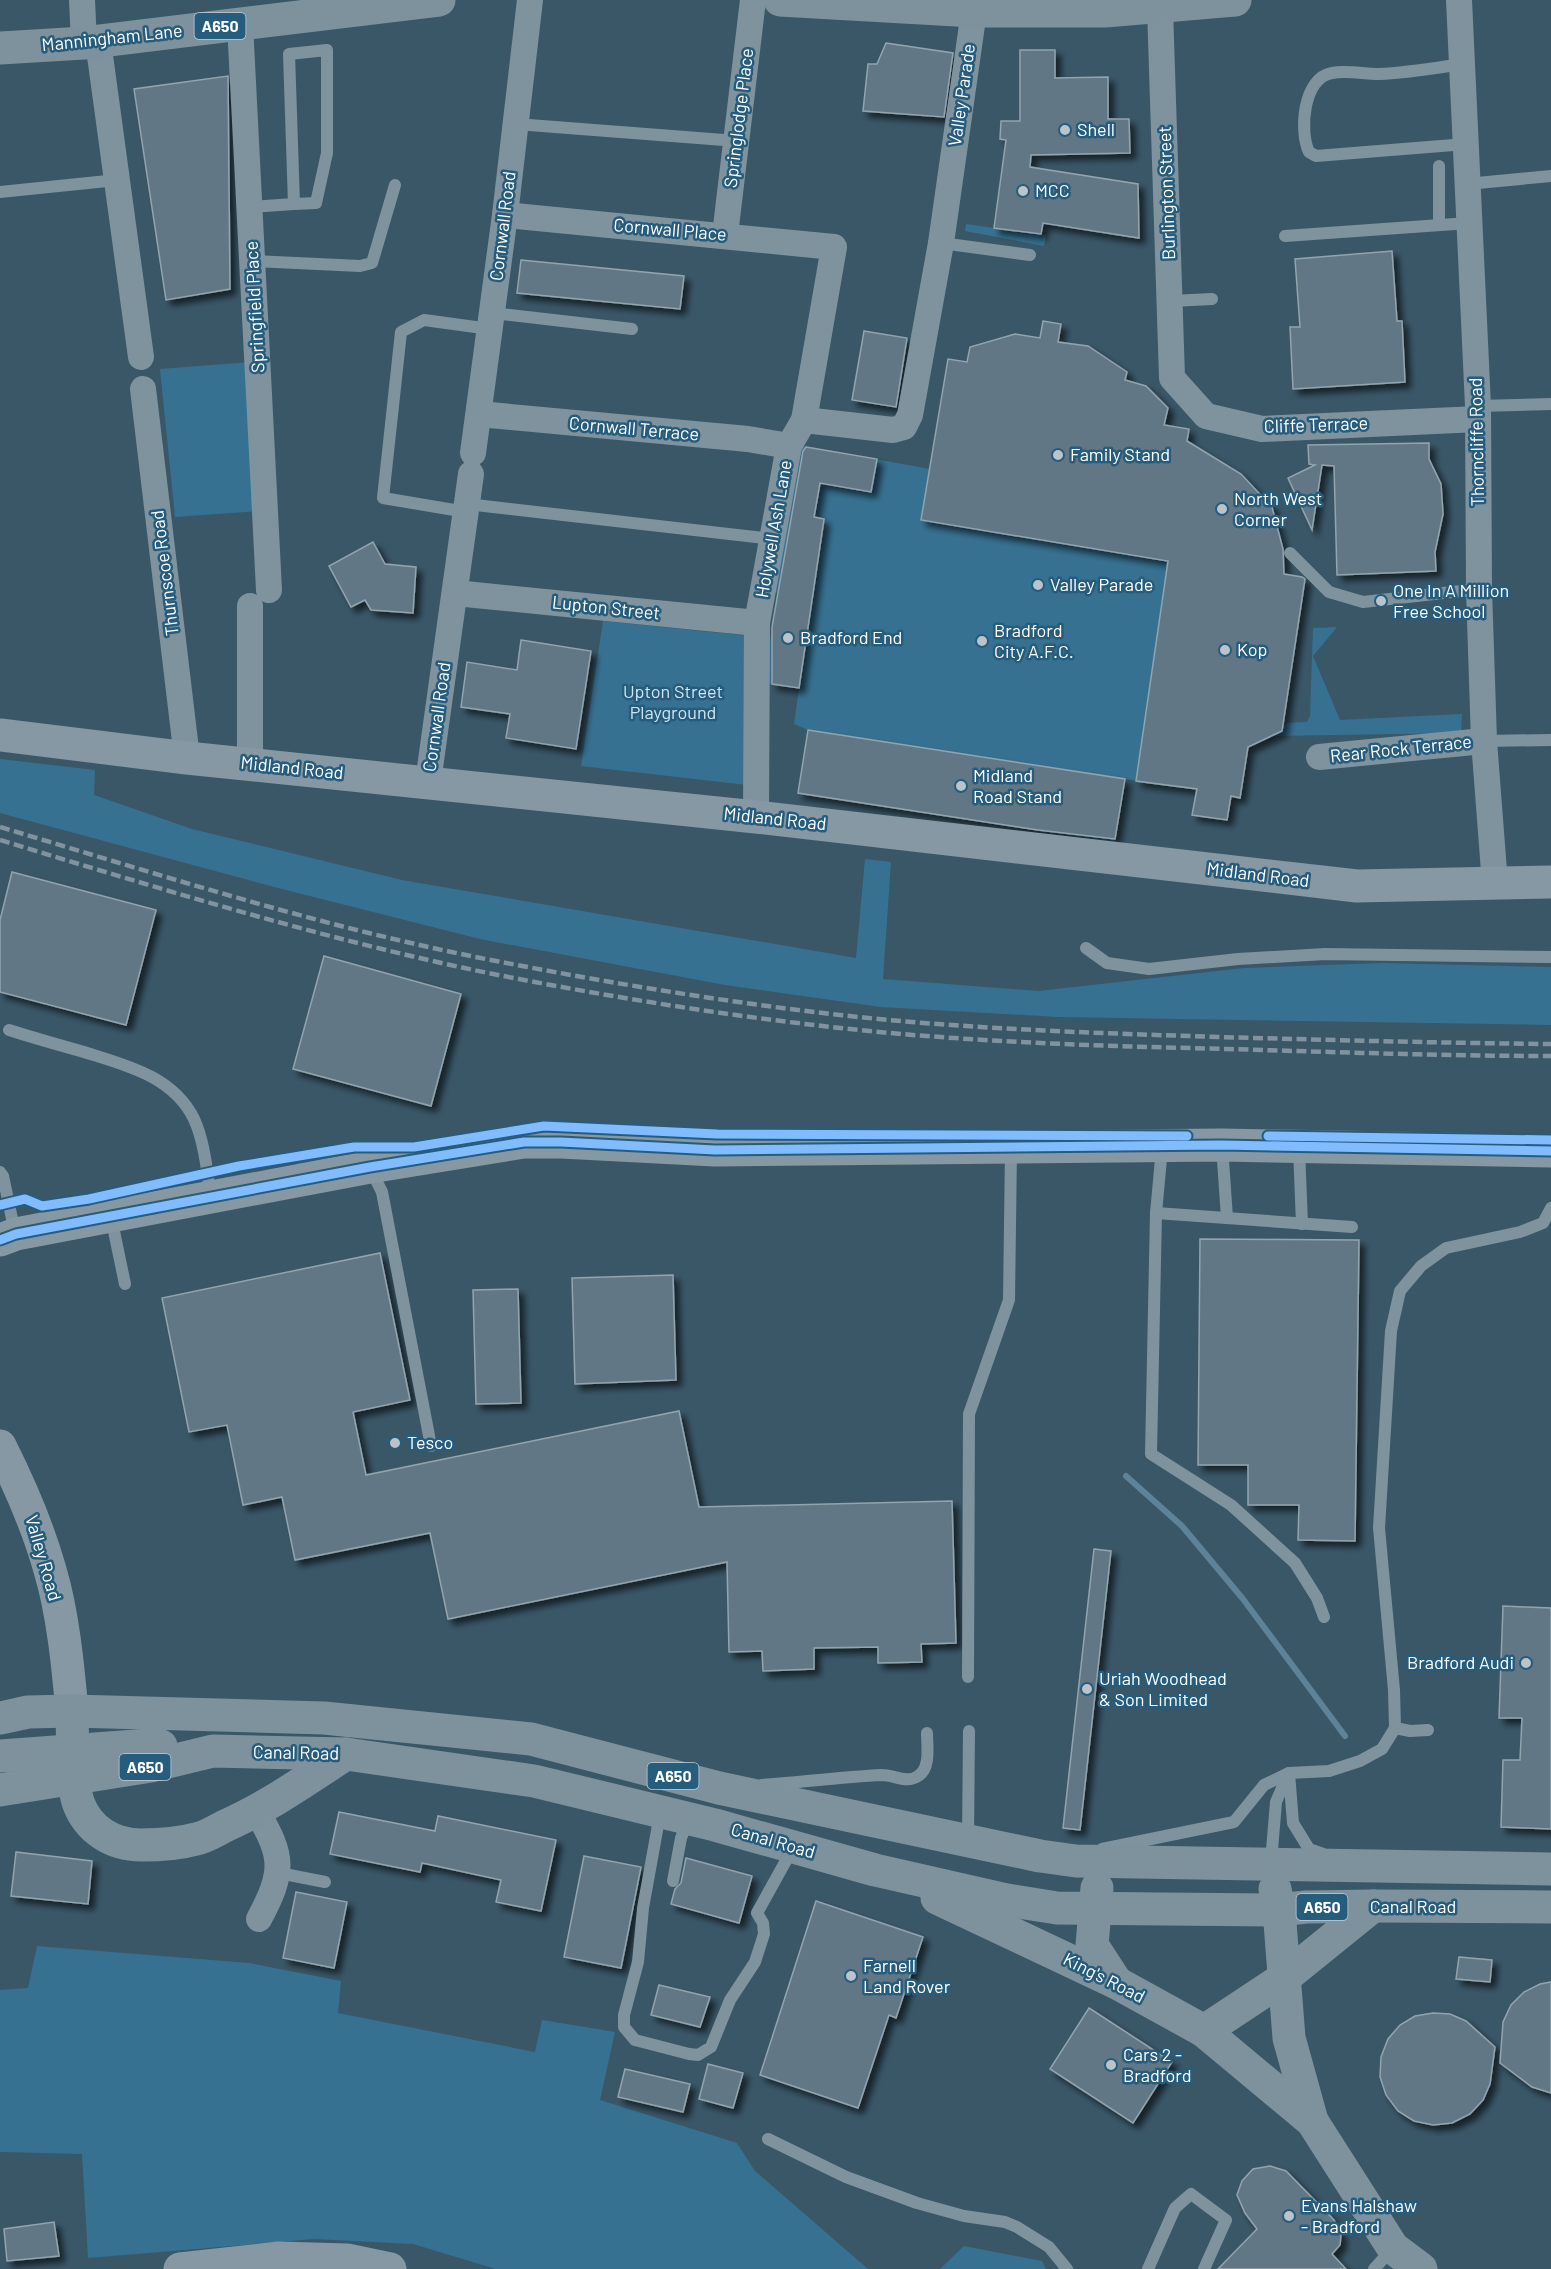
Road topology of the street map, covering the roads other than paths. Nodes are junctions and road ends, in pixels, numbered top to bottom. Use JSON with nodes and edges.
{"nodes":[{"id":1,"x":82,"y":0,"type":"edge"},
{"id":2,"x":439,"y":0,"type":"edge"},
{"id":3,"x":530,"y":0,"type":"edge"},
{"id":4,"x":753,"y":0,"type":"edge"},
{"id":5,"x":780,"y":0,"type":"edge"},
{"id":6,"x":1234,"y":0,"type":"edge"},
{"id":7,"x":1459,"y":0,"type":"edge"},
{"id":8,"x":847,"y":2,"type":"edge"},
{"id":9,"x":1105,"y":6,"type":"edge"},
{"id":10,"x":1160,"y":8,"type":"junction"},
{"id":11,"x":274,"y":10,"type":"edge"},
{"id":12,"x":974,"y":11,"type":"junction"},
{"id":13,"x":240,"y":24,"type":"junction"},
{"id":14,"x":91,"y":42,"type":"junction"},
{"id":15,"x":0,"y":48,"type":"edge"},
{"id":16,"x":1462,"y":64,"type":"junction"},
{"id":17,"x":516,"y":124,"type":"junction"},
{"id":18,"x":737,"y":141,"type":"junction"},
{"id":19,"x":1466,"y":144,"type":"junction"},
{"id":20,"x":1439,"y":166,"type":"dead end"},
{"id":21,"x":1551,"y":176,"type":"edge"},
{"id":22,"x":117,"y":180,"type":"junction"},
{"id":23,"x":1467,"y":184,"type":"junction"},
{"id":24,"x":395,"y":185,"type":"dead end"},
{"id":25,"x":0,"y":192,"type":"edge"},
{"id":26,"x":294,"y":204,"type":"junction"},
{"id":27,"x":250,"y":207,"type":"junction"},
{"id":28,"x":506,"y":215,"type":"junction"},
{"id":29,"x":1469,"y":223,"type":"junction"},
{"id":30,"x":1439,"y":225,"type":"junction"},
{"id":31,"x":725,"y":236,"type":"junction"},
{"id":32,"x":1285,"y":236,"type":"dead end"},
{"id":33,"x":941,"y":243,"type":"junction"},
{"id":34,"x":834,"y":247,"type":"joint"},
{"id":35,"x":1030,"y":255,"type":"dead end"},
{"id":36,"x":253,"y":261,"type":"junction"},
{"id":37,"x":1212,"y":299,"type":"dead end"},
{"id":38,"x":1170,"y":301,"type":"junction"},
{"id":39,"x":491,"y":321,"type":"junction"},
{"id":40,"x":632,"y":329,"type":"dead end"},
{"id":41,"x":141,"y":357,"type":"dead end"},
{"id":42,"x":1172,"y":378,"type":"joint"},
{"id":43,"x":143,"y":389,"type":"dead end"},
{"id":44,"x":1551,"y":404,"type":"edge"},
{"id":45,"x":1478,"y":413,"type":"junction"},
{"id":46,"x":479,"y":414,"type":"junction"},
{"id":47,"x":804,"y":420,"type":"junction"},
{"id":48,"x":789,"y":446,"type":"junction"},
{"id":49,"x":466,"y":508,"type":"junction"},
{"id":50,"x":772,"y":539,"type":"junction"},
{"id":51,"x":1290,"y":553,"type":"dead end"},
{"id":52,"x":1479,"y":589,"type":"junction"},
{"id":53,"x":454,"y":593,"type":"junction"},
{"id":54,"x":757,"y":623,"type":"junction"},
{"id":55,"x":0,"y":735,"type":"edge"},
{"id":56,"x":1551,"y":740,"type":"edge"},
{"id":57,"x":1484,"y":741,"type":"junction"},
{"id":58,"x":1319,"y":757,"type":"dead end"},
{"id":59,"x":187,"y":758,"type":"junction"},
{"id":60,"x":250,"y":764,"type":"junction"},
{"id":61,"x":428,"y":782,"type":"junction"},
{"id":62,"x":756,"y":817,"type":"junction"},
{"id":63,"x":1551,"y":882,"type":"edge"},
{"id":64,"x":1496,"y":884,"type":"junction"},
{"id":65,"x":1086,"y":948,"type":"dead end"},
{"id":66,"x":1551,"y":957,"type":"edge"},
{"id":67,"x":9,"y":1030,"type":"dead end"},
{"id":68,"x":1222,"y":1145,"type":"junction"},
{"id":69,"x":1162,"y":1147,"type":"junction"},
{"id":70,"x":1299,"y":1147,"type":"junction"},
{"id":71,"x":1011,"y":1148,"type":"junction"},
{"id":72,"x":1551,"y":1151,"type":"edge"},
{"id":73,"x":370,"y":1167,"type":"junction"},
{"id":74,"x":0,"y":1172,"type":"edge"},
{"id":75,"x":210,"y":1197,"type":"junction"},
{"id":76,"x":1551,"y":1208,"type":"edge"},
{"id":77,"x":1156,"y":1213,"type":"junction"},
{"id":78,"x":110,"y":1216,"type":"junction"},
{"id":79,"x":1227,"y":1218,"type":"junction"},
{"id":80,"x":1302,"y":1224,"type":"junction"},
{"id":81,"x":1352,"y":1227,"type":"dead end"},
{"id":82,"x":8,"y":1237,"type":"edge"},
{"id":83,"x":125,"y":1284,"type":"dead end"},
{"id":84,"x":0,"y":1446,"type":"edge"},
{"id":85,"x":430,"y":1446,"type":"dead end"},
{"id":86,"x":1324,"y":1617,"type":"dead end"},
{"id":87,"x":968,"y":1677,"type":"dead end"},
{"id":88,"x":72,"y":1711,"type":"junction"},
{"id":89,"x":0,"y":1718,"type":"edge"},
{"id":90,"x":1395,"y":1728,"type":"junction"},
{"id":91,"x":1428,"y":1730,"type":"dead end"},
{"id":92,"x":969,"y":1731,"type":"dead end"},
{"id":93,"x":927,"y":1733,"type":"dead end"},
{"id":94,"x":346,"y":1754,"type":"junction"},
{"id":95,"x":0,"y":1756,"type":"edge"},
{"id":96,"x":74,"y":1764,"type":"junction"},
{"id":97,"x":1289,"y":1773,"type":"junction"},
{"id":98,"x":719,"y":1788,"type":"junction"},
{"id":99,"x":0,"y":1790,"type":"edge"},
{"id":100,"x":257,"y":1812,"type":"junction"},
{"id":101,"x":675,"y":1816,"type":"junction"},
{"id":102,"x":968,"y":1840,"type":"junction"},
{"id":103,"x":794,"y":1847,"type":"junction"},
{"id":104,"x":1088,"y":1861,"type":"junction"},
{"id":105,"x":1270,"y":1864,"type":"junction"},
{"id":106,"x":1352,"y":1866,"type":"junction"},
{"id":107,"x":1551,"y":1869,"type":"edge"},
{"id":108,"x":875,"y":1870,"type":"junction"},
{"id":109,"x":279,"y":1873,"type":"junction"},
{"id":110,"x":673,"y":1881,"type":"dead end"},
{"id":111,"x":325,"y":1882,"type":"dead end"},
{"id":112,"x":1373,"y":1906,"type":"junction"},
{"id":113,"x":1551,"y":1907,"type":"edge"},
{"id":114,"x":1094,"y":1908,"type":"junction"},
{"id":115,"x":1279,"y":1910,"type":"junction"},
{"id":116,"x":259,"y":1919,"type":"dead end"},
{"id":117,"x":1284,"y":1978,"type":"junction"},
{"id":118,"x":1117,"y":1983,"type":"junction"},
{"id":119,"x":1204,"y":2031,"type":"junction"},
{"id":120,"x":1312,"y":2121,"type":"junction"},
{"id":121,"x":768,"y":2139,"type":"dead end"},
{"id":122,"x":1384,"y":2259,"type":"edge"},
{"id":123,"x":180,"y":2269,"type":"edge"},
{"id":124,"x":390,"y":2269,"type":"edge"},
{"id":125,"x":1067,"y":2269,"type":"edge"},
{"id":126,"x":1148,"y":2269,"type":"edge"},
{"id":127,"x":1204,"y":2269,"type":"edge"},
{"id":128,"x":1421,"y":2269,"type":"edge"}],
"edges":[{"from":1,"to":14,"type":"street"},
{"from":2,"to":11,"type":"main road","name":"Manningham Lane","number":"A650"},
{"from":3,"to":17,"type":"street","name":"Cornwall Road"},
{"from":4,"to":18,"type":"street","name":"Springlodge Place"},
{"from":5,"to":8,"type":"main road"},
{"from":6,"to":10,"type":"main road"},
{"from":7,"to":16,"type":"street","name":"Thorncliffe Road"},
{"from":8,"to":12,"type":"main road"},
{"from":9,"to":10,"type":"main road"},
{"from":9,"to":12,"type":"main road"},
{"from":10,"to":38,"type":"street","name":"Burlington Street"},
{"from":11,"to":13,"type":"main road","name":"Manningham Lane","number":"A650"},
{"from":12,"to":33,"type":"street","name":"Valley Parade"},
{"from":13,"to":14,"type":"main road","name":"Manningham Lane","number":"A650"},
{"from":13,"to":27,"type":"street","name":"Springfield Place"},
{"from":14,"to":15,"type":"main road","name":"Manningham Lane","number":"A650"},
{"from":14,"to":22,"type":"street"},
{"from":16,"to":19,"type":"street","name":"Thorncliffe Road"},
{"from":16,"to":19,"type":"lane"},
{"from":17,"to":18,"type":"lane"},
{"from":17,"to":28,"type":"street","name":"Cornwall Road"},
{"from":18,"to":31,"type":"street","name":"Springlodge Place"},
{"from":19,"to":23,"type":"street","name":"Thorncliffe Road"},
{"from":20,"to":30,"type":"lane"},
{"from":21,"to":23,"type":"lane"},
{"from":22,"to":25,"type":"lane"},
{"from":22,"to":41,"type":"street"},
{"from":23,"to":29,"type":"street","name":"Thorncliffe Road"},
{"from":24,"to":36,"type":"lane"},
{"from":26,"to":26,"type":"lane"},
{"from":26,"to":27,"type":"lane"},
{"from":27,"to":36,"type":"street","name":"Springfield Place"},
{"from":28,"to":31,"type":"street","name":"Cornwall Place"},
{"from":28,"to":39,"type":"street","name":"Cornwall Road"},
{"from":29,"to":30,"type":"lane"},
{"from":29,"to":45,"type":"street","name":"Thorncliffe Road"},
{"from":30,"to":32,"type":"lane"},
{"from":31,"to":34,"type":"street","name":"Cornwall Place"},
{"from":33,"to":35,"type":"lane"},
{"from":33,"to":47,"type":"street","name":"Valley Parade"},
{"from":34,"to":47,"type":"street","name":"Holywell Ash Lane"},
{"from":36,"to":60,"type":"street","name":"Springfield Place"},
{"from":37,"to":38,"type":"lane"},
{"from":38,"to":42,"type":"street","name":"Burlington Street"},
{"from":39,"to":40,"type":"lane"},
{"from":39,"to":46,"type":"street","name":"Cornwall Road"},
{"from":39,"to":49,"type":"lane"},
{"from":42,"to":45,"type":"street","name":"Cliffe Terrace"},
{"from":43,"to":59,"type":"street","name":"Thurnscoe Road"},
{"from":44,"to":45,"type":"lane"},
{"from":45,"to":52,"type":"street","name":"Thorncliffe Road"},
{"from":46,"to":48,"type":"street","name":"Cornwall Terrace"},
{"from":46,"to":49,"type":"street","name":"Cornwall Road"},
{"from":47,"to":48,"type":"street","name":"Holywell Ash Lane"},
{"from":48,"to":50,"type":"street","name":"Holywell Ash Lane"},
{"from":49,"to":50,"type":"lane"},
{"from":49,"to":53,"type":"street","name":"Cornwall Road"},
{"from":50,"to":54,"type":"street","name":"Holywell Ash Lane"},
{"from":51,"to":52,"type":"lane"},
{"from":52,"to":57,"type":"street","name":"Thorncliffe Road"},
{"from":53,"to":54,"type":"street","name":"Lupton Street"},
{"from":53,"to":61,"type":"street","name":"Cornwall Road"},
{"from":54,"to":62,"type":"street","name":"Holywell Ash Lane"},
{"from":55,"to":59,"type":"street","name":"Midland Road"},
{"from":56,"to":57,"type":"lane"},
{"from":57,"to":58,"type":"street","name":"Rear Rock Terrace"},
{"from":57,"to":64,"type":"street","name":"Thorncliffe Road"},
{"from":59,"to":60,"type":"street","name":"Midland Road"},
{"from":60,"to":61,"type":"street","name":"Midland Road"},
{"from":61,"to":62,"type":"street","name":"Midland Road"},
{"from":62,"to":64,"type":"street","name":"Midland Road"},
{"from":63,"to":64,"type":"street","name":"Midland Road"},
{"from":65,"to":66,"type":"lane"},
{"from":67,"to":75,"type":"lane"},
{"from":68,"to":69,"type":"street"},
{"from":68,"to":70,"type":"street"},
{"from":68,"to":79,"type":"lane"},
{"from":69,"to":71,"type":"street"},
{"from":69,"to":77,"type":"lane"},
{"from":70,"to":72,"type":"street"},
{"from":70,"to":80,"type":"lane"},
{"from":71,"to":73,"type":"street"},
{"from":71,"to":87,"type":"lane"},
{"from":73,"to":75,"type":"street"},
{"from":73,"to":85,"type":"lane"},
{"from":74,"to":82,"type":"lane"},
{"from":75,"to":78,"type":"street"},
{"from":76,"to":90,"type":"lane"},
{"from":77,"to":79,"type":"lane"},
{"from":77,"to":86,"type":"lane"},
{"from":78,"to":82,"type":"street"},
{"from":78,"to":83,"type":"lane"},
{"from":79,"to":80,"type":"lane"},
{"from":80,"to":81,"type":"lane"},
{"from":84,"to":88,"type":"street","name":"Valley Road"},
{"from":88,"to":89,"type":"main road","name":"Canal Road","number":"A650"},
{"from":88,"to":96,"type":"main road"},
{"from":88,"to":98,"type":"main road","name":"Canal Road","number":"A650"},
{"from":90,"to":91,"type":"lane"},
{"from":90,"to":97,"type":"lane"},
{"from":92,"to":102,"type":"lane"},
{"from":93,"to":98,"type":"lane"},
{"from":94,"to":96,"type":"main road","name":"Canal Road","number":"A650"},
{"from":94,"to":100,"type":"main road"},
{"from":94,"to":101,"type":"main road","name":"Canal Road","number":"A650"},
{"from":95,"to":96,"type":"main road","number":"A650"},
{"from":96,"to":99,"type":"main road","number":"A650"},
{"from":96,"to":100,"type":"main road"},
{"from":97,"to":104,"type":"lane"},
{"from":97,"to":105,"type":"lane"},
{"from":97,"to":106,"type":"lane"},
{"from":98,"to":102,"type":"main road","name":"Canal Road","number":"A650"},
{"from":100,"to":109,"type":"street"},
{"from":101,"to":103,"type":"main road","name":"Canal Road","number":"A650"},
{"from":101,"to":103,"type":"lane"},
{"from":101,"to":110,"type":"lane"},
{"from":102,"to":104,"type":"main road","name":"Canal Road","number":"A650"},
{"from":103,"to":108,"type":"main road","name":"Canal Road","number":"A650"},
{"from":104,"to":105,"type":"main road","name":"Canal Road","number":"A650"},
{"from":104,"to":114,"type":"main road"},
{"from":105,"to":106,"type":"main road","name":"Canal Road","number":"A650"},
{"from":105,"to":115,"type":"main road","name":"King's Road"},
{"from":106,"to":107,"type":"main road","name":"Canal Road","number":"A650"},
{"from":108,"to":114,"type":"main road","name":"Canal Road","number":"A650"},
{"from":108,"to":118,"type":"main road","name":"King's Road"},
{"from":109,"to":111,"type":"lane"},
{"from":109,"to":116,"type":"street"},
{"from":112,"to":113,"type":"main road","name":"Canal Road","number":"A650"},
{"from":112,"to":115,"type":"main road","name":"Canal Road","number":"A650"},
{"from":112,"to":117,"type":"main road"},
{"from":114,"to":115,"type":"main road","name":"Canal Road","number":"A650"},
{"from":114,"to":118,"type":"main road"},
{"from":115,"to":117,"type":"main road","name":"King's Road"},
{"from":117,"to":119,"type":"main road"},
{"from":117,"to":120,"type":"main road","name":"King's Road"},
{"from":118,"to":119,"type":"main road","name":"King's Road"},
{"from":119,"to":120,"type":"main road","name":"King's Road"},
{"from":120,"to":122,"type":"main road","name":"King's Road"},
{"from":121,"to":125,"type":"lane"},
{"from":122,"to":128,"type":"main road","name":"King's Road"},
{"from":123,"to":124,"type":"street"},
{"from":126,"to":127,"type":"lane"}]}
